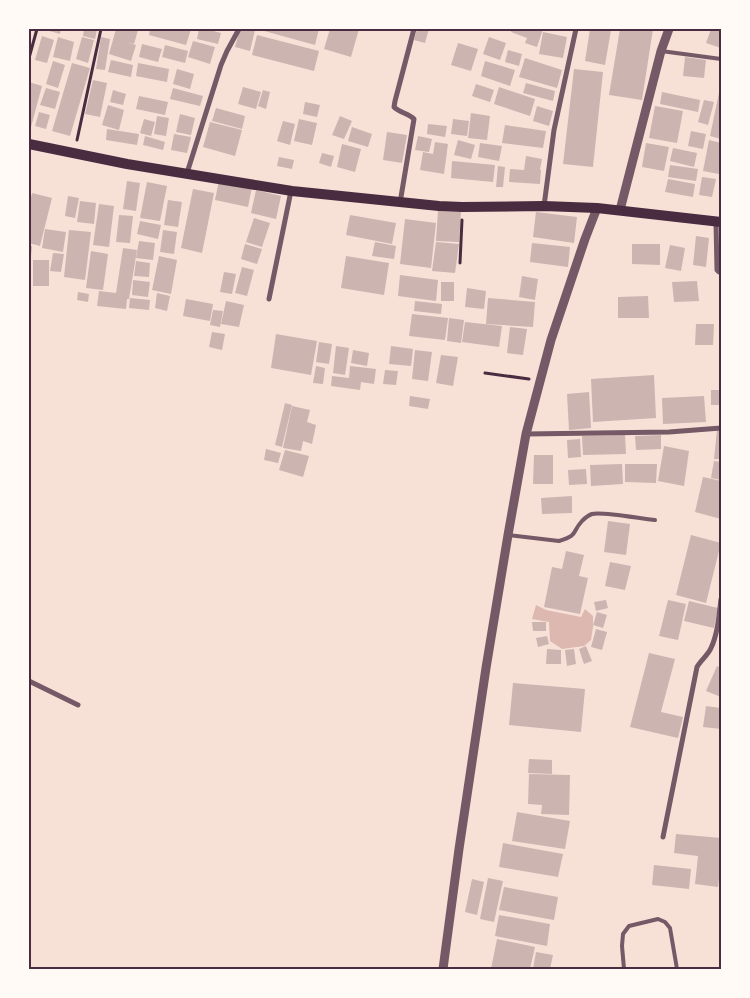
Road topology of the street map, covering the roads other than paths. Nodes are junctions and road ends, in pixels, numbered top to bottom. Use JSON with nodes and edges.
{"nodes":[{"id":1,"x":239,"y":29,"type":"edge"},
{"id":2,"x":414,"y":29,"type":"edge"},
{"id":3,"x":576,"y":29,"type":"edge"},
{"id":4,"x":669,"y":29,"type":"edge"},
{"id":5,"x":661,"y":51,"type":"junction"},
{"id":6,"x":721,"y":59,"type":"edge"},
{"id":7,"x":29,"y":144,"type":"edge"},
{"id":8,"x":187,"y":173,"type":"junction"},
{"id":9,"x":292,"y":191,"type":"junction"},
{"id":10,"x":400,"y":203,"type":"junction"},
{"id":11,"x":544,"y":206,"type":"junction"},
{"id":12,"x":597,"y":208,"type":"junction"},
{"id":13,"x":620,"y":210,"type":"junction"},
{"id":14,"x":719,"y":222,"type":"edge"},
{"id":15,"x":721,"y":272,"type":"edge"},
{"id":16,"x":269,"y":299,"type":"dead end"},
{"id":17,"x":721,"y":428,"type":"edge"},
{"id":18,"x":526,"y":434,"type":"junction"},
{"id":19,"x":654,"y":520,"type":"dead end"},
{"id":20,"x":508,"y":535,"type":"junction"},
{"id":21,"x":721,"y":600,"type":"edge"},
{"id":22,"x":29,"y":682,"type":"edge"},
{"id":23,"x":78,"y":704,"type":"dead end"},
{"id":24,"x":663,"y":837,"type":"dead end"},
{"id":25,"x":443,"y":969,"type":"edge"},
{"id":26,"x":624,"y":969,"type":"edge"},
{"id":27,"x":677,"y":969,"type":"edge"}],
"edges":[{"from":1,"to":8,"type":"street"},
{"from":2,"to":10,"type":"street"},
{"from":3,"to":11,"type":"street"},
{"from":4,"to":5,"type":"street"},
{"from":5,"to":6,"type":"lane"},
{"from":5,"to":13,"type":"street"},
{"from":7,"to":8,"type":"main road"},
{"from":8,"to":9,"type":"main road"},
{"from":9,"to":10,"type":"main road"},
{"from":9,"to":16,"type":"street"},
{"from":10,"to":11,"type":"main road"},
{"from":11,"to":12,"type":"main road"},
{"from":12,"to":13,"type":"main road"},
{"from":12,"to":18,"type":"street"},
{"from":13,"to":14,"type":"main road"},
{"from":14,"to":15,"type":"street"},
{"from":17,"to":18,"type":"street"},
{"from":18,"to":20,"type":"street"},
{"from":19,"to":20,"type":"lane"},
{"from":20,"to":25,"type":"street"},
{"from":21,"to":24,"type":"street"},
{"from":22,"to":23,"type":"street"},
{"from":26,"to":27,"type":"lane"}]}
